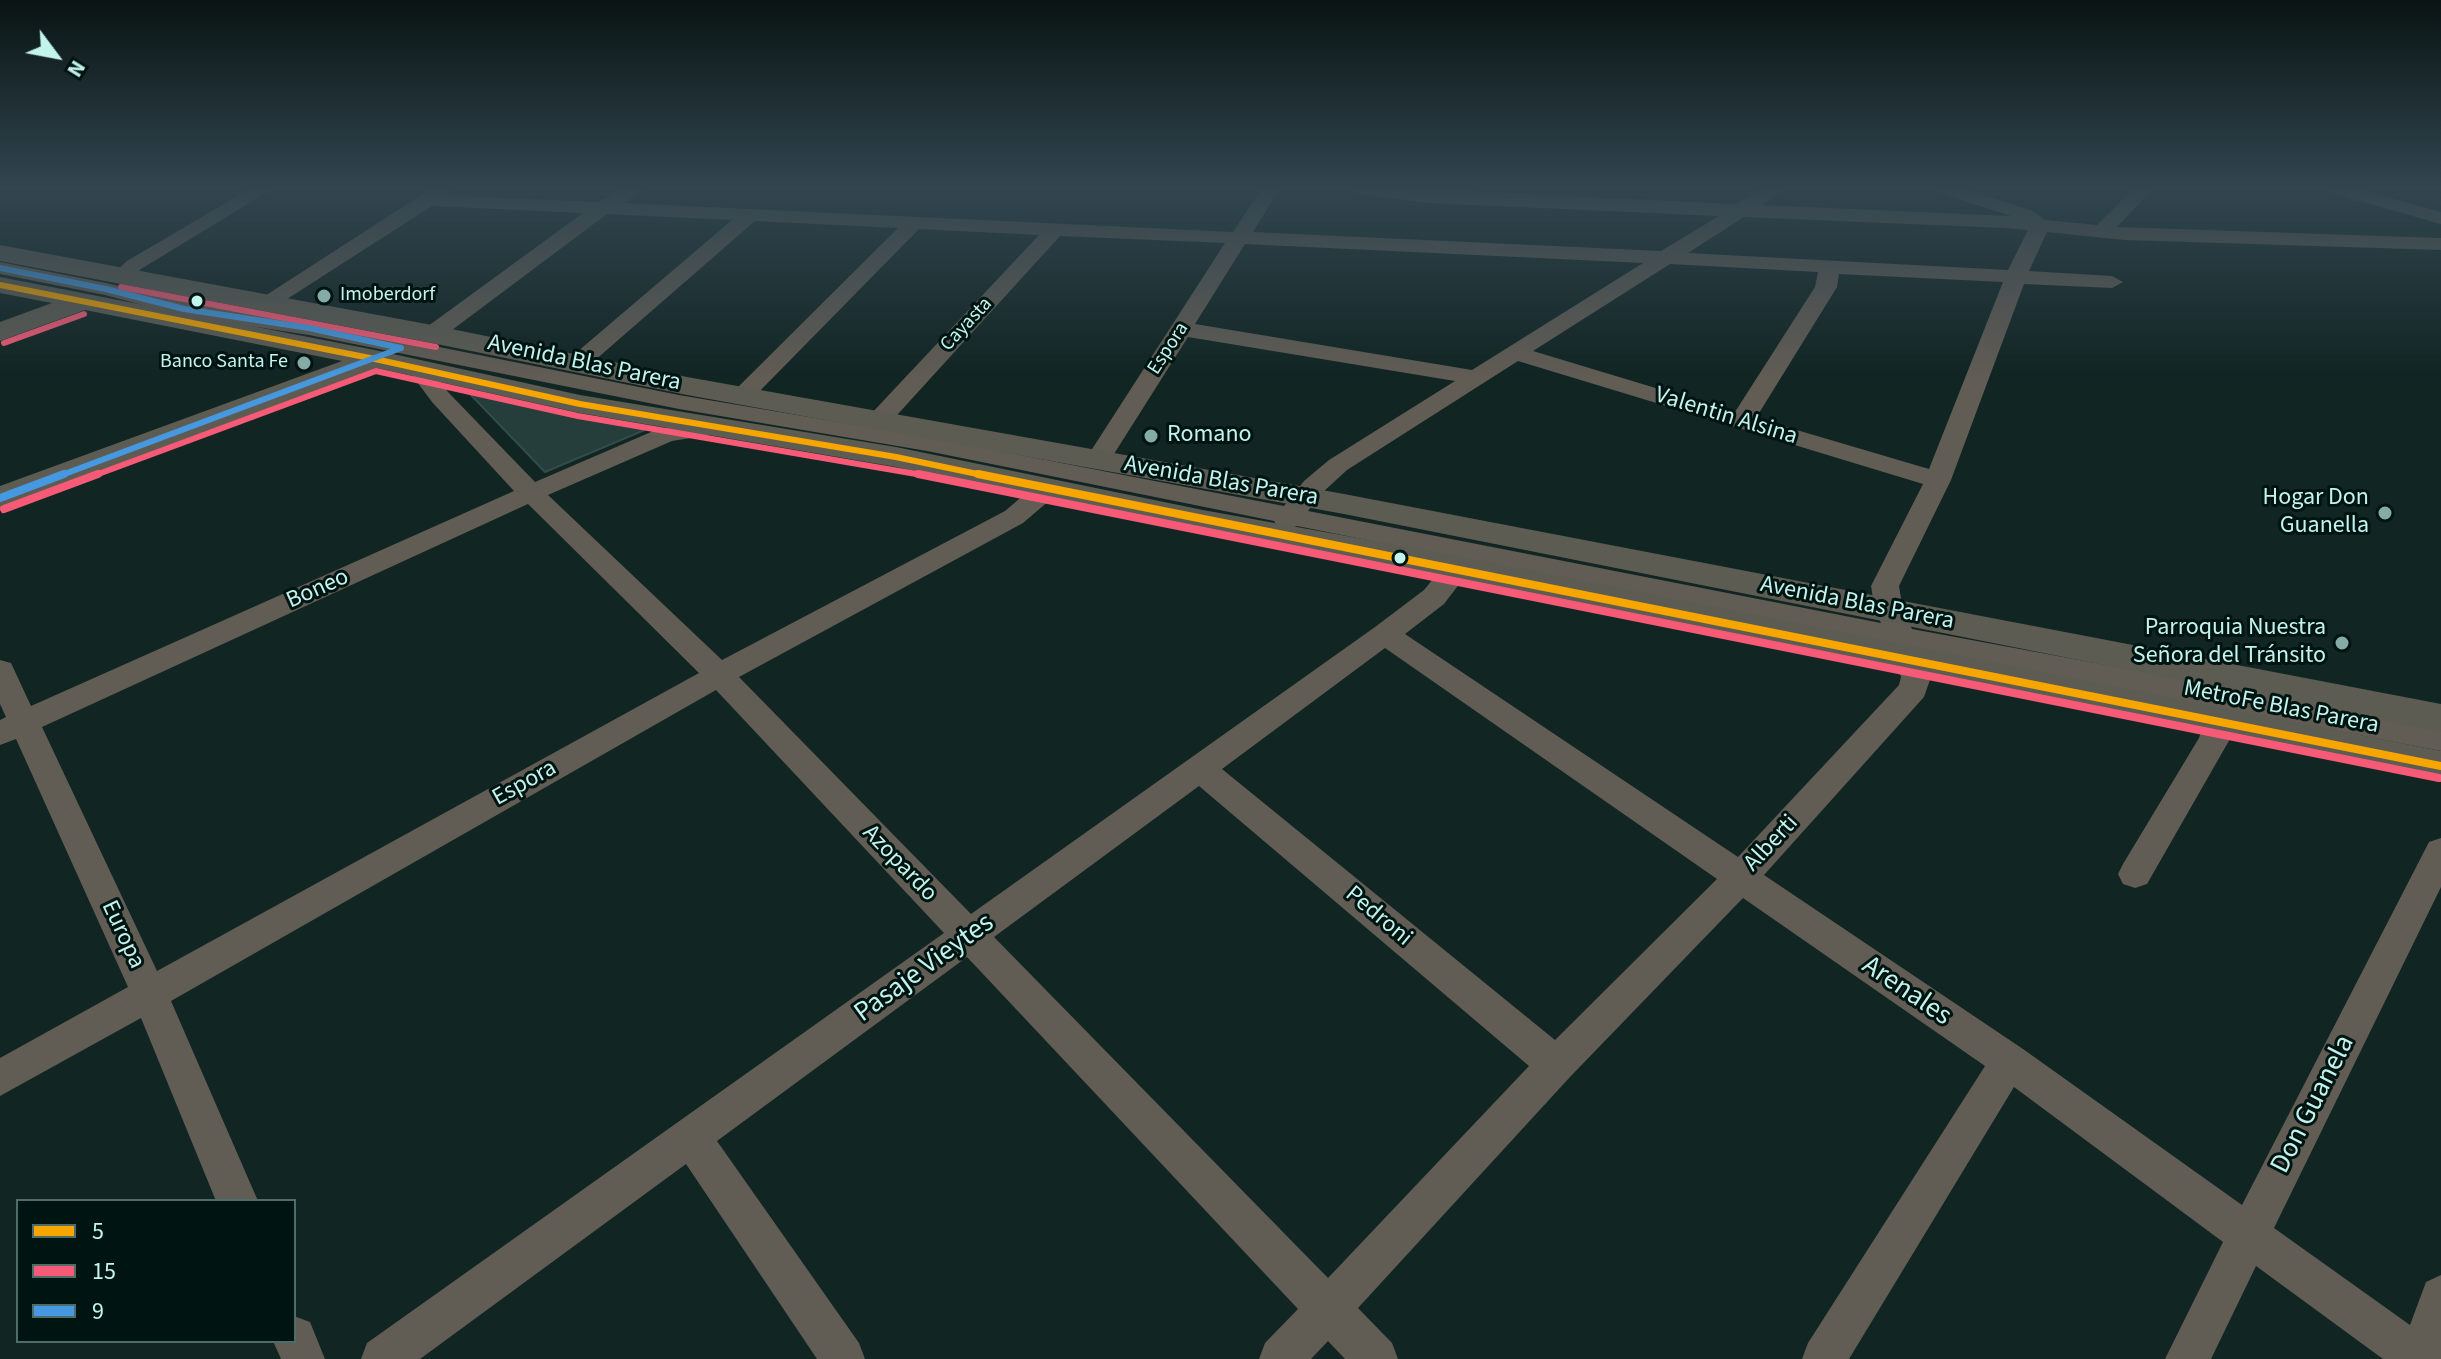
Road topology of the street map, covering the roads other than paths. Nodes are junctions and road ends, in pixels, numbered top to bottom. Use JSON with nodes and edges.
{"nodes":[{"id":1,"x":157,"y":251,"type":"edge"},
{"id":2,"x":346,"y":251,"type":"edge"},
{"id":3,"x":544,"y":251,"type":"edge"},
{"id":4,"x":708,"y":251,"type":"edge"},
{"id":5,"x":886,"y":251,"type":"edge"},
{"id":6,"x":1034,"y":251,"type":"edge"},
{"id":7,"x":1231,"y":251,"type":"edge"},
{"id":8,"x":1527,"y":251,"type":"edge"},
{"id":9,"x":1678,"y":251,"type":"edge"},
{"id":10,"x":2028,"y":251,"type":"edge"},
{"id":11,"x":0,"y":253,"type":"edge"},
{"id":12,"x":1668,"y":258,"type":"junction"},
{"id":13,"x":1829,"y":267,"type":"junction"},
{"id":14,"x":0,"y":268,"type":"edge"},
{"id":15,"x":2015,"y":278,"type":"junction"},
{"id":16,"x":115,"y":282,"type":"junction"},
{"id":17,"x":2112,"y":282,"type":"dead end"},
{"id":18,"x":0,"y":285,"type":"edge"},
{"id":19,"x":80,"y":303,"type":"junction"},
{"id":20,"x":265,"y":303,"type":"junction"},
{"id":21,"x":1182,"y":329,"type":"junction"},
{"id":22,"x":0,"y":332,"type":"edge"},
{"id":23,"x":432,"y":334,"type":"junction"},
{"id":24,"x":1514,"y":353,"type":"junction"},
{"id":25,"x":399,"y":359,"type":"junction"},
{"id":26,"x":578,"y":363,"type":"junction"},
{"id":27,"x":1474,"y":377,"type":"junction"},
{"id":28,"x":743,"y":395,"type":"junction"},
{"id":29,"x":678,"y":402,"type":"junction"},
{"id":30,"x":879,"y":420,"type":"junction"},
{"id":31,"x":1741,"y":422,"type":"junction"},
{"id":32,"x":713,"y":428,"type":"junction"},
{"id":33,"x":635,"y":446,"type":"junction"},
{"id":34,"x":1098,"y":460,"type":"junction"},
{"id":35,"x":1938,"y":480,"type":"junction"},
{"id":36,"x":1048,"y":488,"type":"junction"},
{"id":37,"x":531,"y":493,"type":"junction"},
{"id":38,"x":0,"y":498,"type":"edge"},
{"id":39,"x":1291,"y":517,"type":"junction"},
{"id":40,"x":1457,"y":568,"type":"junction"},
{"id":41,"x":1385,"y":634,"type":"junction"},
{"id":42,"x":1901,"y":635,"type":"junction"},
{"id":43,"x":0,"y":671,"type":"edge"},
{"id":44,"x":719,"y":675,"type":"junction"},
{"id":45,"x":2441,"y":718,"type":"edge"},
{"id":46,"x":2218,"y":721,"type":"junction"},
{"id":47,"x":12,"y":728,"type":"edge"},
{"id":48,"x":2441,"y":739,"type":"edge"},
{"id":49,"x":2441,"y":766,"type":"edge"},
{"id":50,"x":1200,"y":769,"type":"junction"},
{"id":51,"x":2441,"y":852,"type":"edge"},
{"id":52,"x":2135,"y":874,"type":"dead end"},
{"id":53,"x":1739,"y":879,"type":"junction"},
{"id":54,"x":969,"y":938,"type":"junction"},
{"id":55,"x":150,"y":995,"type":"junction"},
{"id":56,"x":2009,"y":1061,"type":"junction"},
{"id":57,"x":1556,"y":1065,"type":"junction"},
{"id":58,"x":0,"y":1078,"type":"edge"},
{"id":59,"x":691,"y":1137,"type":"junction"},
{"id":60,"x":236,"y":1199,"type":"edge"},
{"id":61,"x":2249,"y":1234,"type":"junction"},
{"id":62,"x":2441,"y":1297,"type":"edge"},
{"id":63,"x":1328,"y":1309,"type":"junction"},
{"id":64,"x":383,"y":1359,"type":"edge"},
{"id":65,"x":843,"y":1359,"type":"edge"},
{"id":66,"x":1281,"y":1359,"type":"edge"},
{"id":67,"x":1376,"y":1359,"type":"edge"},
{"id":68,"x":1824,"y":1359,"type":"edge"},
{"id":69,"x":2187,"y":1359,"type":"edge"},
{"id":70,"x":2420,"y":1359,"type":"edge"}],
"edges":[{"from":1,"to":16,"type":"street"},
{"from":2,"to":20,"type":"street"},
{"from":3,"to":23,"type":"street"},
{"from":4,"to":26,"type":"street"},
{"from":5,"to":28,"type":"street"},
{"from":6,"to":30,"type":"street","name":"Cayasta"},
{"from":7,"to":21,"type":"street","name":"Espora"},
{"from":8,"to":12,"type":"street"},
{"from":9,"to":12,"type":"street"},
{"from":10,"to":15,"type":"street","name":"Alberti"},
{"from":11,"to":16,"type":"main road","name":"Avenida Blas Parera"},
{"from":12,"to":13,"type":"street"},
{"from":12,"to":24,"type":"street"},
{"from":13,"to":15,"type":"street"},
{"from":13,"to":31,"type":"street"},
{"from":14,"to":16,"type":"street"},
{"from":15,"to":17,"type":"street"},
{"from":15,"to":35,"type":"street","name":"Alberti"},
{"from":16,"to":19,"type":"main road"},
{"from":16,"to":20,"type":"main road","name":"Avenida Blas Parera"},
{"from":16,"to":25,"type":"street"},
{"from":18,"to":19,"type":"main road","name":"Avenida Blas Parera"},
{"from":19,"to":22,"type":"main road"},
{"from":19,"to":25,"type":"main road","name":"Avenida Blas Parera"},
{"from":20,"to":23,"type":"main road","name":"Avenida Blas Parera"},
{"from":21,"to":27,"type":"street"},
{"from":21,"to":34,"type":"street","name":"Espora"},
{"from":23,"to":25,"type":"main road"},
{"from":23,"to":26,"type":"main road","name":"Avenida Blas Parera"},
{"from":24,"to":27,"type":"street"},
{"from":24,"to":31,"type":"street","name":"Valentin Alsina"},
{"from":25,"to":29,"type":"main road","name":"Avenida Blas Parera"},
{"from":25,"to":37,"type":"street","name":"Azopardo"},
{"from":25,"to":38,"type":"main road"},
{"from":26,"to":29,"type":"main road","name":"Avenida Blas Parera"},
{"from":27,"to":39,"type":"street"},
{"from":28,"to":29,"type":"main road","name":"Avenida Blas Parera"},
{"from":28,"to":30,"type":"main road","name":"Avenida Blas Parera"},
{"from":29,"to":32,"type":"main road","name":"Avenida Blas Parera"},
{"from":29,"to":33,"type":"street","name":"Boneo"},
{"from":29,"to":39,"type":"street"},
{"from":30,"to":34,"type":"main road","name":"Avenida Blas Parera"},
{"from":31,"to":35,"type":"street","name":"Valentin Alsina"},
{"from":32,"to":33,"type":"street","name":"Boneo"},
{"from":32,"to":36,"type":"main road","name":"Avenida Blas Parera"},
{"from":33,"to":37,"type":"street","name":"Boneo"},
{"from":34,"to":39,"type":"main road","name":"Avenida Blas Parera"},
{"from":35,"to":42,"type":"street","name":"Alberti"},
{"from":36,"to":39,"type":"main road","name":"Avenida Blas Parera"},
{"from":36,"to":44,"type":"street","name":"Espora"},
{"from":37,"to":44,"type":"street","name":"Azopardo"},
{"from":37,"to":47,"type":"street","name":"Boneo"},
{"from":39,"to":40,"type":"main road","name":"Avenida Blas Parera"},
{"from":39,"to":42,"type":"main road","name":"Avenida Blas Parera"},
{"from":40,"to":41,"type":"street","name":"Pasaje Vieytes"},
{"from":40,"to":42,"type":"main road","name":"Avenida Blas Parera"},
{"from":41,"to":50,"type":"street","name":"Pasaje Vieytes"},
{"from":41,"to":53,"type":"street","name":"Arenales"},
{"from":42,"to":45,"type":"main road","name":"Avenida Blas Parera"},
{"from":42,"to":46,"type":"main road","name":"Avenida Blas Parera"},
{"from":42,"to":48,"type":"street","name":"MetroFe Blas Parera"},
{"from":42,"to":53,"type":"street","name":"Alberti"},
{"from":43,"to":47,"type":"street","name":"Europa"},
{"from":44,"to":54,"type":"street","name":"Azopardo"},
{"from":44,"to":55,"type":"street","name":"Espora"},
{"from":46,"to":49,"type":"main road","name":"Avenida Blas Parera"},
{"from":46,"to":52,"type":"street"},
{"from":47,"to":55,"type":"street","name":"Europa"},
{"from":50,"to":54,"type":"street","name":"Pasaje Vieytes"},
{"from":50,"to":57,"type":"street","name":"Pedroni"},
{"from":51,"to":61,"type":"street","name":"Don Guanela"},
{"from":53,"to":56,"type":"street","name":"Arenales"},
{"from":53,"to":57,"type":"street","name":"Alberti"},
{"from":54,"to":59,"type":"street","name":"Pasaje Vieytes"},
{"from":54,"to":63,"type":"street","name":"Azopardo"},
{"from":55,"to":58,"type":"street","name":"Espora"},
{"from":55,"to":60,"type":"street","name":"Europa"},
{"from":56,"to":61,"type":"street","name":"Arenales"},
{"from":56,"to":68,"type":"street"},
{"from":57,"to":63,"type":"street","name":"Alberti"},
{"from":59,"to":64,"type":"street","name":"Pasaje Vieytes"},
{"from":59,"to":65,"type":"street"},
{"from":61,"to":69,"type":"street","name":"Don Guanela"},
{"from":61,"to":70,"type":"street","name":"Arenales"},
{"from":62,"to":70,"type":"street"},
{"from":63,"to":66,"type":"street","name":"Alberti"},
{"from":63,"to":67,"type":"street","name":"Azopardo"}]}
